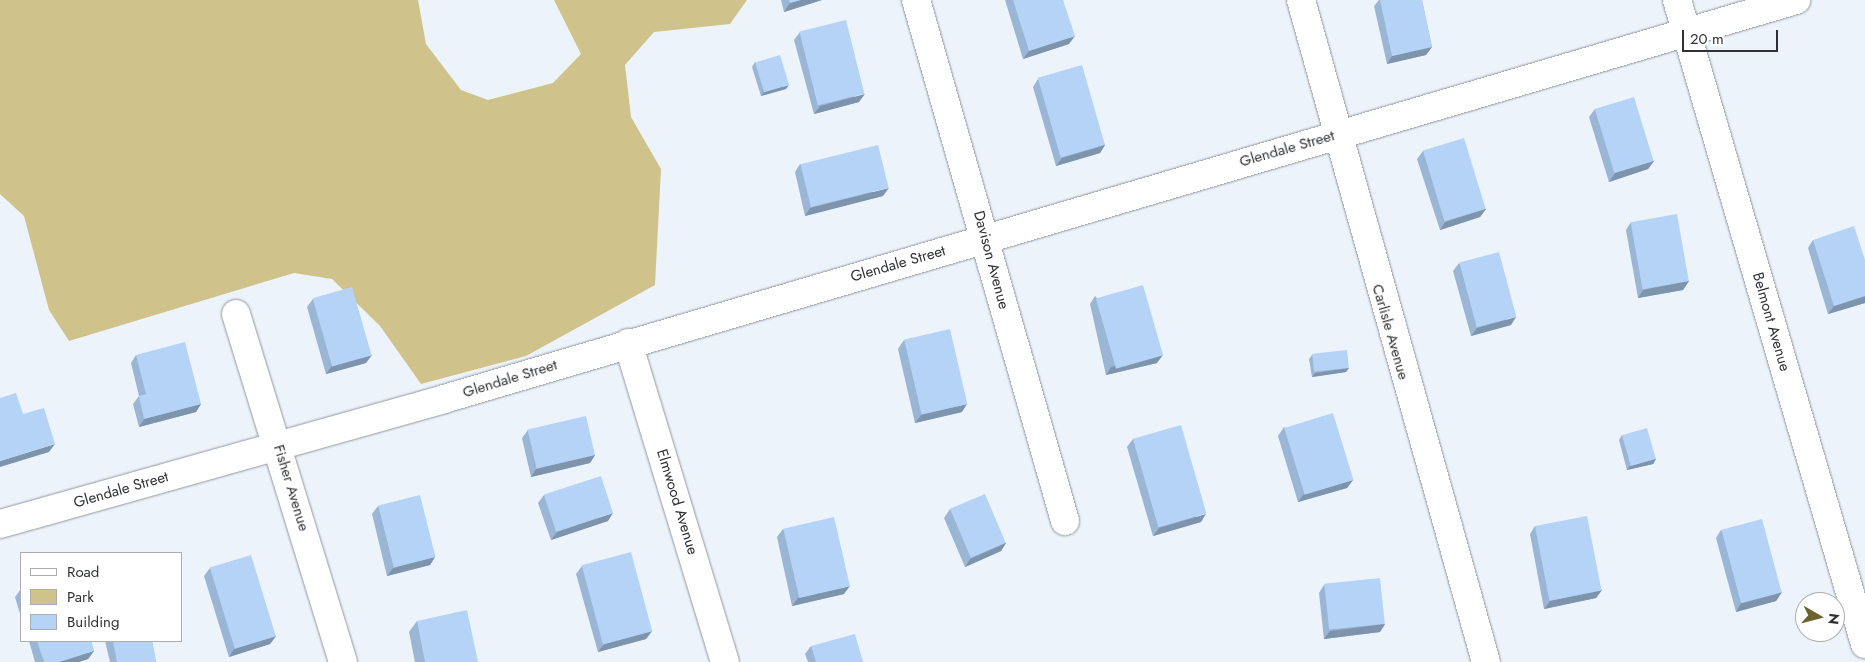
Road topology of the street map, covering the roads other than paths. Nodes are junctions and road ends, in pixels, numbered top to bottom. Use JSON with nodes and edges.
{"nodes":[{"id":1,"x":916,"y":0,"type":"edge"},
{"id":2,"x":1301,"y":0,"type":"edge"},
{"id":3,"x":1677,"y":0,"type":"edge"},
{"id":4,"x":1796,"y":0,"type":"edge"},
{"id":5,"x":1687,"y":34,"type":"junction"},
{"id":6,"x":1337,"y":135,"type":"junction"},
{"id":7,"x":986,"y":238,"type":"junction"},
{"id":8,"x":236,"y":314,"type":"dead end"},
{"id":9,"x":628,"y":343,"type":"junction"},
{"id":10,"x":278,"y":444,"type":"junction"},
{"id":11,"x":1065,"y":521,"type":"dead end"},
{"id":12,"x":0,"y":524,"type":"edge"},
{"id":13,"x":1865,"y":644,"type":"edge"},
{"id":14,"x":342,"y":662,"type":"edge"},
{"id":15,"x":724,"y":662,"type":"edge"},
{"id":16,"x":1486,"y":662,"type":"edge"}],
"edges":[{"from":1,"to":7,"type":"street","name":"Davison Avenue"},
{"from":2,"to":6,"type":"street","name":"Carlisle Avenue"},
{"from":3,"to":5,"type":"street","name":"Belmont Avenue"},
{"from":4,"to":5,"type":"street","name":"Glendale Street"},
{"from":5,"to":6,"type":"street","name":"Glendale Street"},
{"from":5,"to":13,"type":"street","name":"Belmont Avenue"},
{"from":6,"to":7,"type":"street","name":"Glendale Street"},
{"from":6,"to":16,"type":"street","name":"Carlisle Avenue"},
{"from":7,"to":9,"type":"street","name":"Glendale Street"},
{"from":7,"to":11,"type":"street","name":"Davison Avenue"},
{"from":8,"to":10,"type":"street","name":"Fisher Avenue"},
{"from":9,"to":10,"type":"street","name":"Glendale Street"},
{"from":9,"to":15,"type":"street","name":"Elmwood Avenue"},
{"from":10,"to":12,"type":"street","name":"Glendale Street"},
{"from":10,"to":14,"type":"street","name":"Fisher Avenue"}]}
